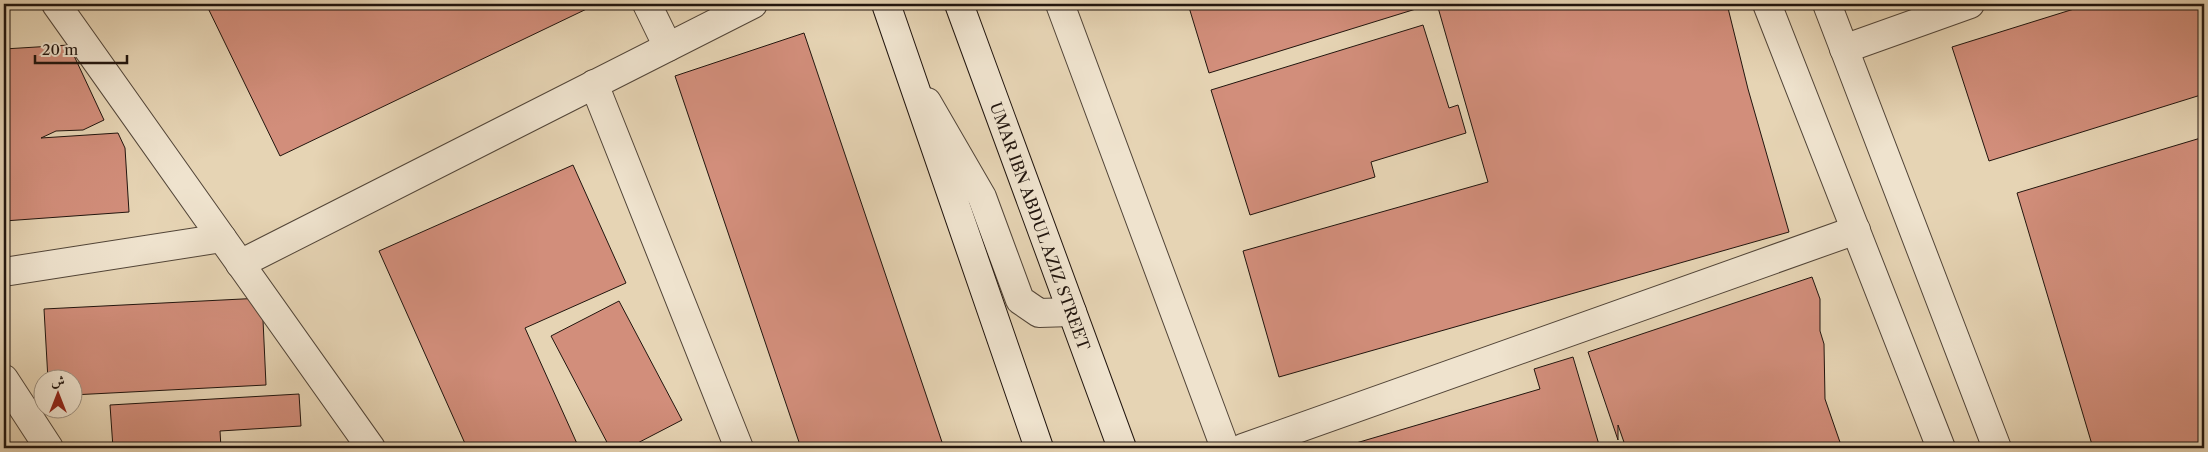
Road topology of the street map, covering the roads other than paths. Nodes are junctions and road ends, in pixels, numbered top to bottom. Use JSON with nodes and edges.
{"nodes":[{"id":1,"x":56,"y":4,"type":"edge"},
{"id":2,"x":647,"y":4,"type":"edge"},
{"id":3,"x":753,"y":4,"type":"edge"},
{"id":4,"x":886,"y":4,"type":"edge"},
{"id":5,"x":959,"y":4,"type":"edge"},
{"id":6,"x":1060,"y":4,"type":"edge"},
{"id":7,"x":1767,"y":4,"type":"edge"},
{"id":8,"x":1827,"y":4,"type":"edge"},
{"id":9,"x":1970,"y":4,"type":"edge"},
{"id":10,"x":668,"y":47,"type":"junction"},
{"id":11,"x":1844,"y":49,"type":"junction"},
{"id":12,"x":910,"y":73,"type":"junction"},
{"id":13,"x":594,"y":84,"type":"junction"},
{"id":14,"x":1856,"y":230,"type":"junction"},
{"id":15,"x":222,"y":238,"type":"junction"},
{"id":16,"x":240,"y":264,"type":"junction"},
{"id":17,"x":4,"y":272,"type":"edge"},
{"id":18,"x":1072,"y":312,"type":"junction"},
{"id":19,"x":4,"y":379,"type":"edge"},
{"id":20,"x":49,"y":448,"type":"edge"},
{"id":21,"x":371,"y":448,"type":"edge"},
{"id":22,"x":739,"y":448,"type":"edge"},
{"id":23,"x":1039,"y":448,"type":"edge"},
{"id":24,"x":1122,"y":448,"type":"edge"},
{"id":25,"x":1225,"y":448,"type":"edge"},
{"id":26,"x":1243,"y":448,"type":"edge"},
{"id":27,"x":1940,"y":448,"type":"edge"},
{"id":28,"x":1997,"y":448,"type":"edge"}],
"edges":[{"from":1,"to":15,"type":"street"},
{"from":2,"to":10,"type":"street"},
{"from":3,"to":10,"type":"street"},
{"from":4,"to":12,"type":"street"},
{"from":5,"to":18,"type":"street","name":"UMAR IBN ABDUL AZIZ STREET"},
{"from":6,"to":25,"type":"street"},
{"from":7,"to":14,"type":"street"},
{"from":8,"to":11,"type":"street"},
{"from":9,"to":11,"type":"street"},
{"from":10,"to":13,"type":"street"},
{"from":11,"to":28,"type":"street"},
{"from":12,"to":18,"type":"street"},
{"from":12,"to":23,"type":"street"},
{"from":13,"to":16,"type":"street"},
{"from":13,"to":22,"type":"street"},
{"from":14,"to":26,"type":"street"},
{"from":14,"to":27,"type":"street"},
{"from":15,"to":16,"type":"street"},
{"from":15,"to":17,"type":"street"},
{"from":16,"to":21,"type":"street"},
{"from":18,"to":24,"type":"street","name":"UMAR IBN ABDUL AZIZ STREET"},
{"from":19,"to":20,"type":"street"}]}
